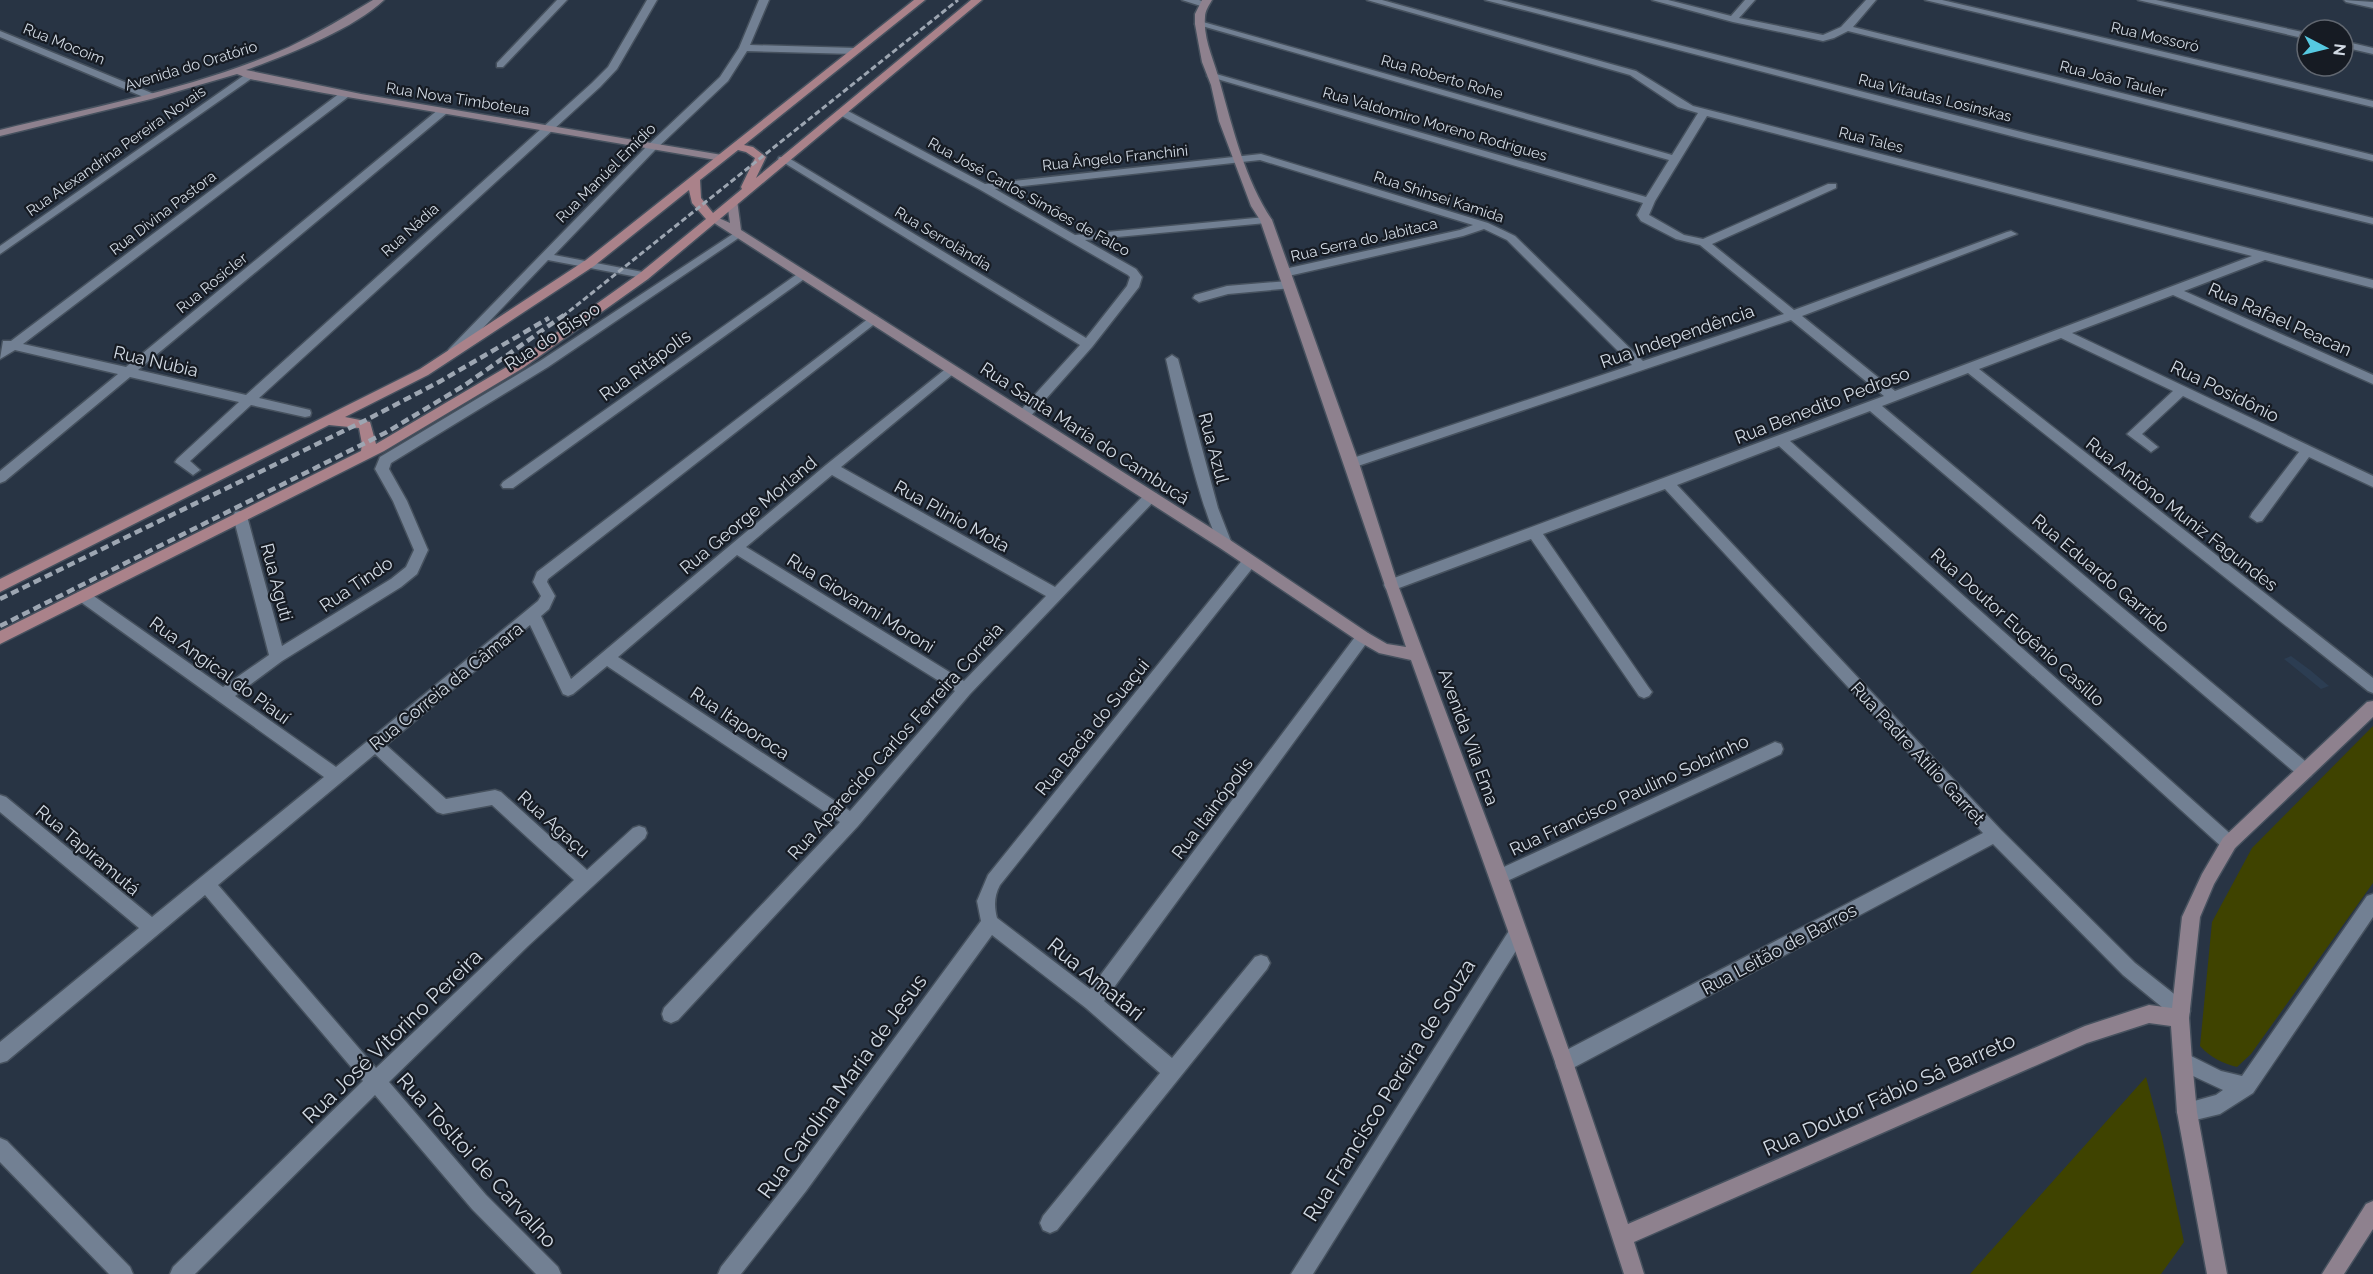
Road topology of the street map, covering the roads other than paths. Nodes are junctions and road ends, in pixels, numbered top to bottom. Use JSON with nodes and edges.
{"nodes":[{"id":1,"x":379,"y":0,"type":"edge"},
{"id":2,"x":562,"y":0,"type":"edge"},
{"id":3,"x":652,"y":0,"type":"edge"},
{"id":4,"x":764,"y":0,"type":"edge"},
{"id":5,"x":920,"y":0,"type":"edge"},
{"id":6,"x":977,"y":0,"type":"edge"},
{"id":7,"x":1186,"y":0,"type":"edge"},
{"id":8,"x":1372,"y":0,"type":"edge"},
{"id":9,"x":1490,"y":0,"type":"edge"},
{"id":10,"x":1657,"y":0,"type":"edge"},
{"id":11,"x":1750,"y":0,"type":"edge"},
{"id":12,"x":1871,"y":0,"type":"edge"},
{"id":13,"x":1930,"y":0,"type":"edge"},
{"id":14,"x":2143,"y":0,"type":"edge"},
{"id":15,"x":2349,"y":0,"type":"edge"},
{"id":16,"x":1206,"y":2,"type":"edge"},
{"id":17,"x":2373,"y":5,"type":"edge"},
{"id":18,"x":1732,"y":20,"type":"junction"},
{"id":19,"x":1200,"y":24,"type":"junction"},
{"id":20,"x":1846,"y":28,"type":"junction"},
{"id":21,"x":2295,"y":33,"type":"edge"},
{"id":22,"x":0,"y":34,"type":"edge"},
{"id":23,"x":2355,"y":47,"type":"edge"},
{"id":24,"x":744,"y":48,"type":"junction"},
{"id":25,"x":855,"y":51,"type":"junction"},
{"id":26,"x":2373,"y":51,"type":"edge"},
{"id":27,"x":500,"y":65,"type":"dead end"},
{"id":28,"x":237,"y":70,"type":"junction"},
{"id":29,"x":250,"y":76,"type":"junction"},
{"id":30,"x":1214,"y":81,"type":"junction"},
{"id":31,"x":344,"y":95,"type":"junction"},
{"id":32,"x":150,"y":96,"type":"junction"},
{"id":33,"x":2373,"y":104,"type":"edge"},
{"id":34,"x":443,"y":111,"type":"junction"},
{"id":35,"x":842,"y":112,"type":"junction"},
{"id":36,"x":1704,"y":112,"type":"junction"},
{"id":37,"x":548,"y":129,"type":"junction"},
{"id":38,"x":0,"y":133,"type":"edge"},
{"id":39,"x":736,"y":147,"type":"junction"},
{"id":40,"x":651,"y":148,"type":"junction"},
{"id":41,"x":676,"y":153,"type":"junction"},
{"id":42,"x":722,"y":158,"type":"junction"},
{"id":43,"x":2373,"y":158,"type":"edge"},
{"id":44,"x":783,"y":159,"type":"junction"},
{"id":45,"x":1676,"y":159,"type":"junction"},
{"id":46,"x":1245,"y":160,"type":"junction"},
{"id":47,"x":695,"y":180,"type":"junction"},
{"id":48,"x":1832,"y":186,"type":"dead end"},
{"id":49,"x":983,"y":187,"type":"junction"},
{"id":50,"x":737,"y":199,"type":"junction"},
{"id":51,"x":1649,"y":201,"type":"junction"},
{"id":52,"x":1265,"y":217,"type":"junction"},
{"id":53,"x":714,"y":219,"type":"junction"},
{"id":54,"x":2373,"y":221,"type":"edge"},
{"id":55,"x":1484,"y":225,"type":"junction"},
{"id":56,"x":738,"y":232,"type":"junction"},
{"id":57,"x":2011,"y":234,"type":"dead end"},
{"id":58,"x":1074,"y":238,"type":"junction"},
{"id":59,"x":1704,"y":243,"type":"junction"},
{"id":60,"x":0,"y":251,"type":"edge"},
{"id":61,"x":544,"y":256,"type":"junction"},
{"id":62,"x":2264,"y":256,"type":"junction"},
{"id":63,"x":590,"y":263,"type":"junction"},
{"id":64,"x":803,"y":274,"type":"junction"},
{"id":65,"x":644,"y":276,"type":"junction"},
{"id":66,"x":1286,"y":279,"type":"junction"},
{"id":67,"x":2373,"y":284,"type":"edge"},
{"id":68,"x":2173,"y":290,"type":"junction"},
{"id":69,"x":1200,"y":298,"type":"dead end"},
{"id":70,"x":1793,"y":315,"type":"junction"},
{"id":71,"x":873,"y":319,"type":"junction"},
{"id":72,"x":2061,"y":333,"type":"junction"},
{"id":73,"x":6,"y":344,"type":"edge"},
{"id":74,"x":1088,"y":344,"type":"junction"},
{"id":75,"x":0,"y":355,"type":"edge"},
{"id":76,"x":451,"y":355,"type":"junction"},
{"id":77,"x":1172,"y":359,"type":"dead end"},
{"id":78,"x":1642,"y":367,"type":"junction"},
{"id":79,"x":1969,"y":368,"type":"junction"},
{"id":80,"x":952,"y":370,"type":"junction"},
{"id":81,"x":126,"y":372,"type":"junction"},
{"id":82,"x":2373,"y":380,"type":"edge"},
{"id":83,"x":2181,"y":391,"type":"junction"},
{"id":84,"x":1894,"y":397,"type":"junction"},
{"id":85,"x":246,"y":400,"type":"junction"},
{"id":86,"x":1872,"y":405,"type":"junction"},
{"id":87,"x":305,"y":413,"type":"dead end"},
{"id":88,"x":1024,"y":415,"type":"junction"},
{"id":89,"x":327,"y":422,"type":"junction"},
{"id":90,"x":1781,"y":440,"type":"junction"},
{"id":91,"x":2151,"y":447,"type":"dead end"},
{"id":92,"x":2307,"y":451,"type":"junction"},
{"id":93,"x":367,"y":454,"type":"junction"},
{"id":94,"x":1352,"y":463,"type":"junction"},
{"id":95,"x":382,"y":465,"type":"joint"},
{"id":96,"x":831,"y":468,"type":"junction"},
{"id":97,"x":193,"y":470,"type":"dead end"},
{"id":98,"x":0,"y":478,"type":"edge"},
{"id":99,"x":2373,"y":482,"type":"edge"},
{"id":100,"x":1667,"y":483,"type":"junction"},
{"id":101,"x":508,"y":485,"type":"dead end"},
{"id":102,"x":1151,"y":497,"type":"junction"},
{"id":103,"x":240,"y":516,"type":"junction"},
{"id":104,"x":2257,"y":517,"type":"dead end"},
{"id":105,"x":1534,"y":533,"type":"junction"},
{"id":106,"x":1225,"y":544,"type":"junction"},
{"id":107,"x":736,"y":548,"type":"junction"},
{"id":108,"x":1249,"y":562,"type":"junction"},
{"id":109,"x":3,"y":582,"type":"edge"},
{"id":110,"x":1392,"y":585,"type":"junction"},
{"id":111,"x":1056,"y":595,"type":"junction"},
{"id":112,"x":83,"y":596,"type":"junction"},
{"id":113,"x":533,"y":614,"type":"junction"},
{"id":114,"x":1363,"y":637,"type":"junction"},
{"id":115,"x":0,"y":638,"type":"edge"},
{"id":116,"x":1418,"y":655,"type":"junction"},
{"id":117,"x":277,"y":657,"type":"junction"},
{"id":118,"x":606,"y":657,"type":"junction"},
{"id":119,"x":2373,"y":687,"type":"edge"},
{"id":120,"x":965,"y":690,"type":"junction"},
{"id":121,"x":1644,"y":692,"type":"dead end"},
{"id":122,"x":224,"y":695,"type":"junction"},
{"id":123,"x":2373,"y":707,"type":"edge"},
{"id":124,"x":375,"y":744,"type":"junction"},
{"id":125,"x":1775,"y":749,"type":"dead end"},
{"id":126,"x":2305,"y":771,"type":"junction"},
{"id":127,"x":335,"y":776,"type":"junction"},
{"id":128,"x":0,"y":802,"type":"edge"},
{"id":129,"x":852,"y":821,"type":"junction"},
{"id":130,"x":639,"y":833,"type":"dead end"},
{"id":131,"x":1995,"y":835,"type":"junction"},
{"id":132,"x":2229,"y":843,"type":"junction"},
{"id":133,"x":1499,"y":877,"type":"junction"},
{"id":134,"x":586,"y":880,"type":"junction"},
{"id":135,"x":206,"y":883,"type":"junction"},
{"id":136,"x":2373,"y":902,"type":"edge"},
{"id":137,"x":990,"y":923,"type":"junction"},
{"id":138,"x":152,"y":928,"type":"junction"},
{"id":139,"x":1518,"y":932,"type":"junction"},
{"id":140,"x":1261,"y":963,"type":"dead end"},
{"id":141,"x":1092,"y":1002,"type":"junction"},
{"id":142,"x":670,"y":1014,"type":"dead end"},
{"id":143,"x":2180,"y":1014,"type":"junction"},
{"id":144,"x":0,"y":1054,"type":"edge"},
{"id":145,"x":2183,"y":1061,"type":"junction"},
{"id":146,"x":1563,"y":1062,"type":"junction"},
{"id":147,"x":1173,"y":1072,"type":"junction"},
{"id":148,"x":376,"y":1083,"type":"junction"},
{"id":149,"x":2246,"y":1086,"type":"junction"},
{"id":150,"x":2187,"y":1113,"type":"junction"},
{"id":151,"x":0,"y":1148,"type":"edge"},
{"id":152,"x":2373,"y":1211,"type":"edge"},
{"id":153,"x":1050,"y":1223,"type":"dead end"},
{"id":154,"x":1621,"y":1237,"type":"junction"},
{"id":155,"x":123,"y":1274,"type":"edge"},
{"id":156,"x":180,"y":1274,"type":"edge"},
{"id":157,"x":551,"y":1274,"type":"edge"},
{"id":158,"x":728,"y":1274,"type":"edge"},
{"id":159,"x":1301,"y":1274,"type":"edge"},
{"id":160,"x":1634,"y":1274,"type":"edge"},
{"id":161,"x":2217,"y":1274,"type":"edge"},
{"id":162,"x":2332,"y":1274,"type":"edge"}],
"edges":[{"from":1,"to":28,"type":"main road","name":"Avenida do Oratório"},
{"from":2,"to":27,"type":"street"},
{"from":3,"to":37,"type":"street","name":"Rua Nádia"},
{"from":4,"to":24,"type":"street","name":"Rua Manúel Emídio"},
{"from":5,"to":25,"type":"main road"},
{"from":6,"to":35,"type":"main road"},
{"from":7,"to":16,"type":"street"},
{"from":8,"to":36,"type":"street","name":"Rua Tales"},
{"from":9,"to":54,"type":"street","name":"Rua Vitautas Losinskas"},
{"from":10,"to":18,"type":"street"},
{"from":11,"to":18,"type":"street"},
{"from":12,"to":20,"type":"street"},
{"from":13,"to":33,"type":"street","name":"Rua Mossoró"},
{"from":14,"to":21,"type":"street"},
{"from":15,"to":17,"type":"street"},
{"from":16,"to":19,"type":"main road","name":"Avenida Vila Ema"},
{"from":18,"to":20,"type":"street"},
{"from":19,"to":30,"type":"main road","name":"Avenida Vila Ema"},
{"from":19,"to":45,"type":"street","name":"Rua Roberto Rohe"},
{"from":20,"to":43,"type":"street","name":"Rua João Tauler"},
{"from":22,"to":32,"type":"street","name":"Rua Mocoim"},
{"from":23,"to":26,"type":"street"},
{"from":24,"to":25,"type":"street"},
{"from":24,"to":40,"type":"street","name":"Rua Manúel Emídio"},
{"from":25,"to":39,"type":"main road"},
{"from":28,"to":29,"type":"main road","name":"Rua Nova Timboteua"},
{"from":28,"to":32,"type":"main road","name":"Avenida do Oratório"},
{"from":29,"to":31,"type":"main road","name":"Rua Nova Timboteua"},
{"from":29,"to":60,"type":"street","name":"Rua Alexandrina Pereira Novais"},
{"from":30,"to":46,"type":"main road","name":"Avenida Vila Ema"},
{"from":30,"to":51,"type":"street","name":"Rua Valdomiro Moreno Rodrigues"},
{"from":31,"to":34,"type":"main road","name":"Rua Nova Timboteua"},
{"from":31,"to":73,"type":"street","name":"Rua Divina Pastora"},
{"from":32,"to":38,"type":"main road","name":"Avenida do Oratório"},
{"from":34,"to":37,"type":"main road","name":"Rua Nova Timboteua"},
{"from":34,"to":81,"type":"street","name":"Rua Rosicler"},
{"from":35,"to":44,"type":"main road"},
{"from":35,"to":49,"type":"street","name":"Rua José Carlos Simões de Falco"},
{"from":36,"to":45,"type":"street"},
{"from":36,"to":62,"type":"street","name":"Rua Tales"},
{"from":37,"to":40,"type":"main road","name":"Rua Nova Timboteua"},
{"from":37,"to":85,"type":"street","name":"Rua Nádia"},
{"from":39,"to":42,"type":"main road"},
{"from":39,"to":50,"type":"main road"},
{"from":40,"to":41,"type":"main road","name":"Rua Nova Timboteua"},
{"from":40,"to":61,"type":"street","name":"Rua Manúel Emídio"},
{"from":41,"to":42,"type":"main road","name":"Rua Nova Timboteua"},
{"from":41,"to":47,"type":"main road"},
{"from":42,"to":47,"type":"main road"},
{"from":44,"to":50,"type":"main road"},
{"from":44,"to":74,"type":"street","name":"Rua Serrolândia"},
{"from":45,"to":51,"type":"street"},
{"from":46,"to":49,"type":"street","name":"Rua Ângelo Franchini"},
{"from":46,"to":52,"type":"main road","name":"Avenida Vila Ema"},
{"from":46,"to":55,"type":"street","name":"Rua Shinsei Kamida"},
{"from":47,"to":53,"type":"main road"},
{"from":47,"to":63,"type":"main road"},
{"from":48,"to":59,"type":"street"},
{"from":49,"to":58,"type":"street","name":"Rua José Carlos Simões de Falco"},
{"from":50,"to":53,"type":"main road"},
{"from":50,"to":56,"type":"main road"},
{"from":51,"to":59,"type":"street"},
{"from":52,"to":58,"type":"street"},
{"from":52,"to":66,"type":"main road","name":"Avenida Vila Ema"},
{"from":53,"to":56,"type":"main road","name":"Rua Santa María do Cambucá"},
{"from":53,"to":65,"type":"main road"},
{"from":55,"to":66,"type":"street","name":"Rua Serra do Jabitaca"},
{"from":55,"to":78,"type":"street","name":"Rua Shinsei Kamida"},
{"from":56,"to":64,"type":"main road","name":"Rua Santa María do Cambucá"},
{"from":56,"to":95,"type":"street","name":"Rua do Bispo"},
{"from":57,"to":70,"type":"street","name":"Rua Independência"},
{"from":58,"to":74,"type":"street","name":"Rua José Carlos Simões de Falco"},
{"from":59,"to":70,"type":"street"},
{"from":61,"to":63,"type":"street"},
{"from":61,"to":76,"type":"street","name":"Rua Manúel Emídio"},
{"from":62,"to":67,"type":"street","name":"Rua Tales"},
{"from":62,"to":68,"type":"street","name":"Rua Benedito Pedroso"},
{"from":63,"to":65,"type":"street"},
{"from":63,"to":76,"type":"main road"},
{"from":64,"to":71,"type":"main road","name":"Rua Santa María do Cambucá"},
{"from":64,"to":101,"type":"street","name":"Rua Ritápolis"},
{"from":65,"to":93,"type":"main road"},
{"from":66,"to":69,"type":"street"},
{"from":66,"to":94,"type":"main road","name":"Avenida Vila Ema"},
{"from":68,"to":72,"type":"street","name":"Rua Benedito Pedroso"},
{"from":68,"to":82,"type":"street","name":"Rua Rafael Peacan"},
{"from":70,"to":78,"type":"street","name":"Rua Independência"},
{"from":70,"to":84,"type":"street"},
{"from":71,"to":80,"type":"main road","name":"Rua Santa María do Cambucá"},
{"from":71,"to":113,"type":"street","name":"Rua Correia da Câmara"},
{"from":72,"to":79,"type":"street","name":"Rua Benedito Pedroso"},
{"from":72,"to":83,"type":"street","name":"Rua Posidônio"},
{"from":73,"to":75,"type":"street","name":"Rua Divina Pastora"},
{"from":73,"to":81,"type":"street","name":"Rua Núbia"},
{"from":74,"to":88,"type":"street","name":"Rua José Carlos Simões de Falco"},
{"from":76,"to":89,"type":"main road"},
{"from":77,"to":106,"type":"street","name":"Rua Azul"},
{"from":78,"to":94,"type":"street","name":"Rua Independência"},
{"from":79,"to":84,"type":"street","name":"Rua Benedito Pedroso"},
{"from":79,"to":119,"type":"street","name":"Rua Antôno Muniz Fagundes"},
{"from":80,"to":88,"type":"main road","name":"Rua Santa María do Cambucá"},
{"from":80,"to":96,"type":"street","name":"Rua George Morland"},
{"from":81,"to":85,"type":"street","name":"Rua Núbia"},
{"from":81,"to":98,"type":"street","name":"Rua Rosicler"},
{"from":83,"to":91,"type":"street"},
{"from":83,"to":92,"type":"street","name":"Rua Posidônio"},
{"from":84,"to":86,"type":"street","name":"Rua Benedito Pedroso"},
{"from":85,"to":87,"type":"street","name":"Rua Núbia"},
{"from":85,"to":97,"type":"street","name":"Rua Nádia"},
{"from":86,"to":90,"type":"street","name":"Rua Benedito Pedroso"},
{"from":86,"to":126,"type":"street","name":"Rua Eduardo Garrido"},
{"from":88,"to":102,"type":"main road","name":"Rua Santa María do Cambucá"},
{"from":89,"to":93,"type":"main road"},
{"from":89,"to":109,"type":"main road"},
{"from":90,"to":100,"type":"street","name":"Rua Benedito Pedroso"},
{"from":90,"to":132,"type":"street","name":"Rua Doutor Eugênio Casillo"},
{"from":92,"to":99,"type":"street","name":"Rua Posidônio"},
{"from":92,"to":104,"type":"street"},
{"from":93,"to":103,"type":"main road"},
{"from":94,"to":110,"type":"main road","name":"Avenida Vila Ema"},
{"from":95,"to":117,"type":"street","name":"Rua Tindo"},
{"from":96,"to":107,"type":"street","name":"Rua George Morland"},
{"from":96,"to":111,"type":"street","name":"Rua Plinio Mota"},
{"from":100,"to":105,"type":"street","name":"Rua Benedito Pedroso"},
{"from":100,"to":131,"type":"street","name":"Rua Padre Atílio Garret"},
{"from":102,"to":106,"type":"main road","name":"Rua Santa María do Cambucá"},
{"from":102,"to":111,"type":"street","name":"Rua Aparecido Carlos Ferreira Correia"},
{"from":103,"to":112,"type":"main road"},
{"from":103,"to":117,"type":"street","name":"Rua Aguti"},
{"from":105,"to":110,"type":"street","name":"Rua Benedito Pedroso"},
{"from":105,"to":121,"type":"street"},
{"from":106,"to":108,"type":"main road","name":"Rua Santa María do Cambucá"},
{"from":107,"to":118,"type":"street","name":"Rua George Morland"},
{"from":107,"to":120,"type":"street","name":"Rua Giovanni Moroni"},
{"from":108,"to":114,"type":"main road","name":"Rua Santa María do Cambucá"},
{"from":108,"to":137,"type":"street","name":"Rua Bacia do Suaçui"},
{"from":110,"to":116,"type":"main road","name":"Avenida Vila Ema"},
{"from":111,"to":120,"type":"street","name":"Rua Aparecido Carlos Ferreira Correia"},
{"from":112,"to":115,"type":"main road"},
{"from":112,"to":122,"type":"street","name":"Rua Angical do Piauí"},
{"from":113,"to":118,"type":"street","name":"Rua George Morland"},
{"from":113,"to":124,"type":"street","name":"Rua Correia da Câmara"},
{"from":114,"to":116,"type":"main road","name":"Rua Santa María do Cambucá"},
{"from":114,"to":141,"type":"street","name":"Rua Itainópolis"},
{"from":116,"to":133,"type":"main road","name":"Avenida Vila Ema"},
{"from":117,"to":122,"type":"street","name":"Rua Tindo"},
{"from":118,"to":129,"type":"street","name":"Rua Itaporoca"},
{"from":120,"to":129,"type":"street","name":"Rua Aparecido Carlos Ferreira Correia"},
{"from":122,"to":127,"type":"street","name":"Rua Angical do Piauí"},
{"from":123,"to":126,"type":"main road"},
{"from":124,"to":127,"type":"street","name":"Rua Correia da Câmara"},
{"from":124,"to":134,"type":"street","name":"Rua Agaçu"},
{"from":125,"to":133,"type":"street","name":"Rua Francisco Paulino Sobrinho"},
{"from":126,"to":132,"type":"main road"},
{"from":127,"to":135,"type":"street","name":"Rua Correia da Câmara"},
{"from":128,"to":138,"type":"street","name":"Rua Tapiramutá"},
{"from":129,"to":142,"type":"street","name":"Rua Aparecido Carlos Ferreira Correia"},
{"from":130,"to":134,"type":"street","name":"Rua José Vitorino Pereira"},
{"from":131,"to":143,"type":"street","name":"Rua Padre Atílio Garret"},
{"from":131,"to":146,"type":"street","name":"Rua Leitão de Barros"},
{"from":132,"to":143,"type":"main road"},
{"from":133,"to":139,"type":"main road","name":"Avenida Vila Ema"},
{"from":134,"to":148,"type":"street","name":"Rua José Vitorino Pereira"},
{"from":135,"to":138,"type":"street","name":"Rua Correia da Câmara"},
{"from":135,"to":148,"type":"street","name":"Rua Tosltoi de Carvalho"},
{"from":136,"to":149,"type":"street"},
{"from":137,"to":141,"type":"street","name":"Rua Amatari"},
{"from":137,"to":158,"type":"street","name":"Rua Carolina Maria de Jesus"},
{"from":138,"to":144,"type":"street","name":"Rua Correia da Câmara"},
{"from":139,"to":146,"type":"main road","name":"Avenida Vila Ema"},
{"from":139,"to":159,"type":"street","name":"Rua Francisco Pereira de Souza"},
{"from":140,"to":147,"type":"street"},
{"from":141,"to":147,"type":"street","name":"Rua Amatari"},
{"from":143,"to":145,"type":"main road"},
{"from":143,"to":154,"type":"main road","name":"Rua Doutor Fábio Sá Barreto"},
{"from":145,"to":149,"type":"street"},
{"from":145,"to":150,"type":"main road"},
{"from":146,"to":154,"type":"main road","name":"Avenida Vila Ema"},
{"from":147,"to":153,"type":"street"},
{"from":148,"to":156,"type":"street","name":"Rua José Vitorino Pereira"},
{"from":148,"to":157,"type":"street","name":"Rua Tosltoi de Carvalho"},
{"from":149,"to":150,"type":"street"},
{"from":150,"to":161,"type":"main road"},
{"from":151,"to":155,"type":"street"},
{"from":152,"to":162,"type":"main road"},
{"from":154,"to":160,"type":"main road","name":"Avenida Vila Ema"}]}
